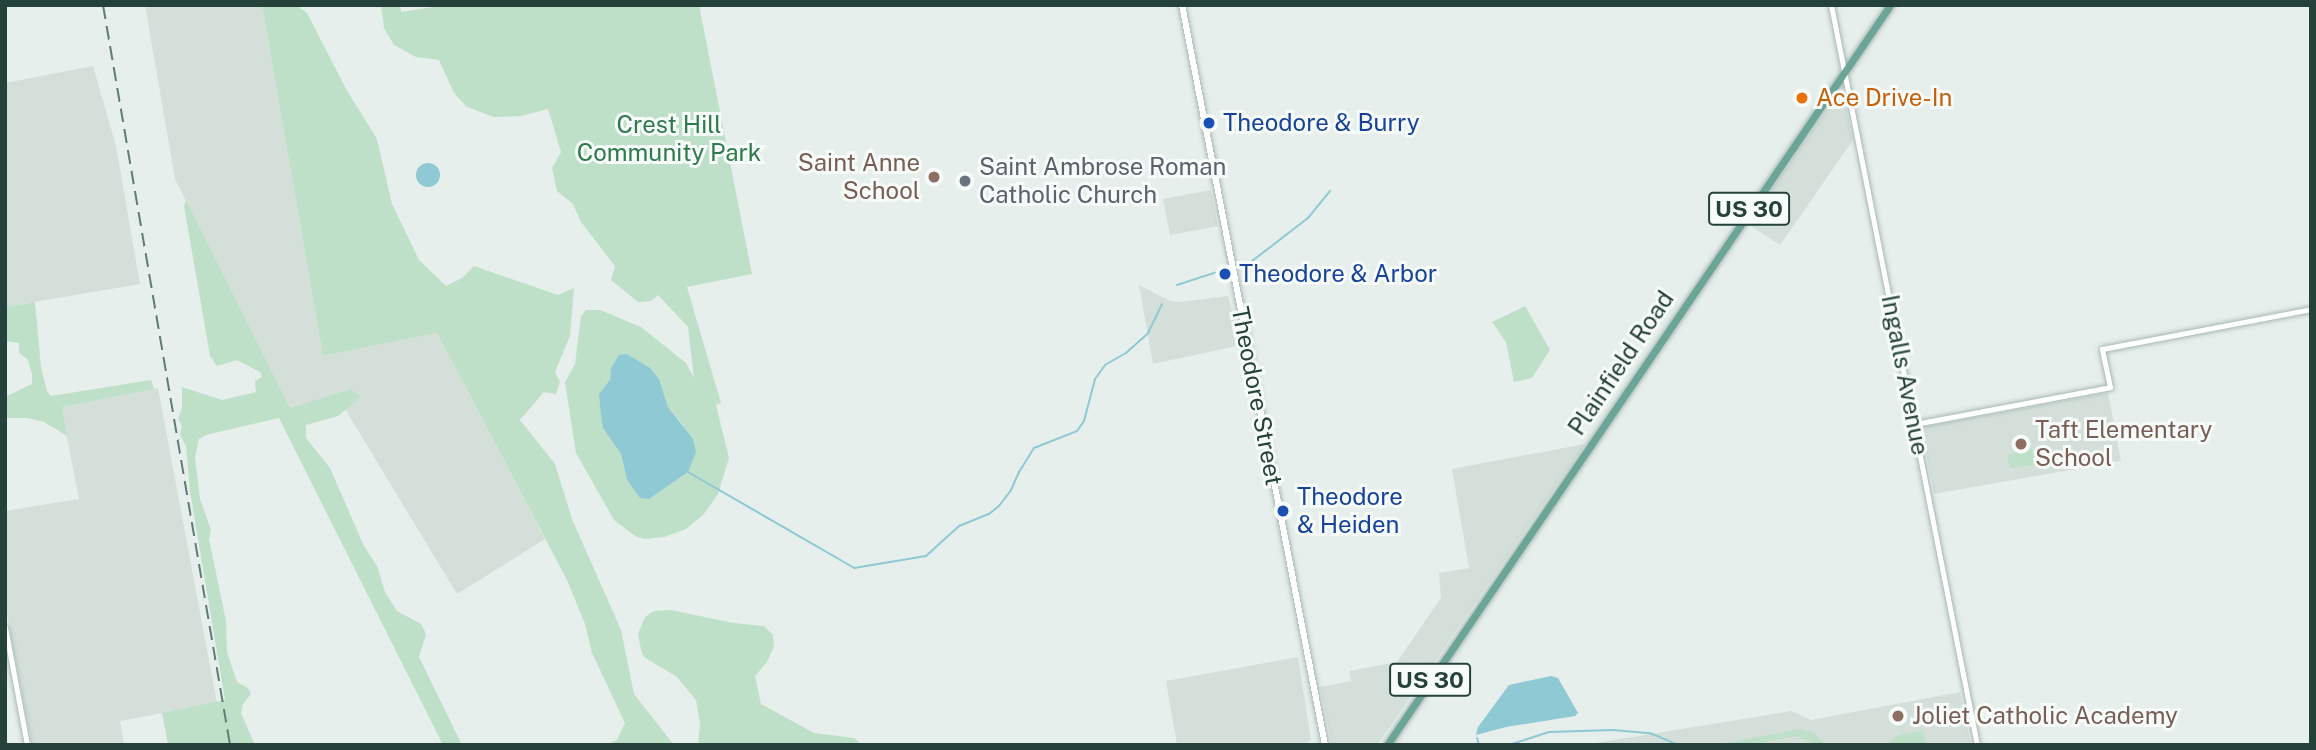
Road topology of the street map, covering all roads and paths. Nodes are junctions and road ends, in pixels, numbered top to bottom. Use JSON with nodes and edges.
{"nodes":[{"id":1,"x":1182,"y":5,"type":"edge"},
{"id":2,"x":1831,"y":5,"type":"edge"},
{"id":3,"x":1890,"y":5,"type":"edge"},
{"id":4,"x":1844,"y":73,"type":"junction"},
{"id":5,"x":2311,"y":309,"type":"edge"},
{"id":6,"x":1915,"y":424,"type":"junction"},
{"id":7,"x":5,"y":627,"type":"edge"},
{"id":8,"x":27,"y":745,"type":"edge"},
{"id":9,"x":1325,"y":745,"type":"edge"},
{"id":10,"x":1387,"y":745,"type":"edge"},
{"id":11,"x":1977,"y":745,"type":"edge"}],
"edges":[{"from":1,"to":9,"type":"main road","name":"Theodore Street"},
{"from":2,"to":4,"type":"street","name":"Ingalls Avenue"},
{"from":3,"to":4,"type":"main road","name":"Plainfield Road","number":"US 30"},
{"from":4,"to":6,"type":"street","name":"Ingalls Avenue"},
{"from":4,"to":10,"type":"main road","name":"Plainfield Road","number":"US 30"},
{"from":5,"to":6,"type":"street"},
{"from":6,"to":11,"type":"street","name":"Ingalls Avenue"},
{"from":7,"to":8,"type":"street"}]}
